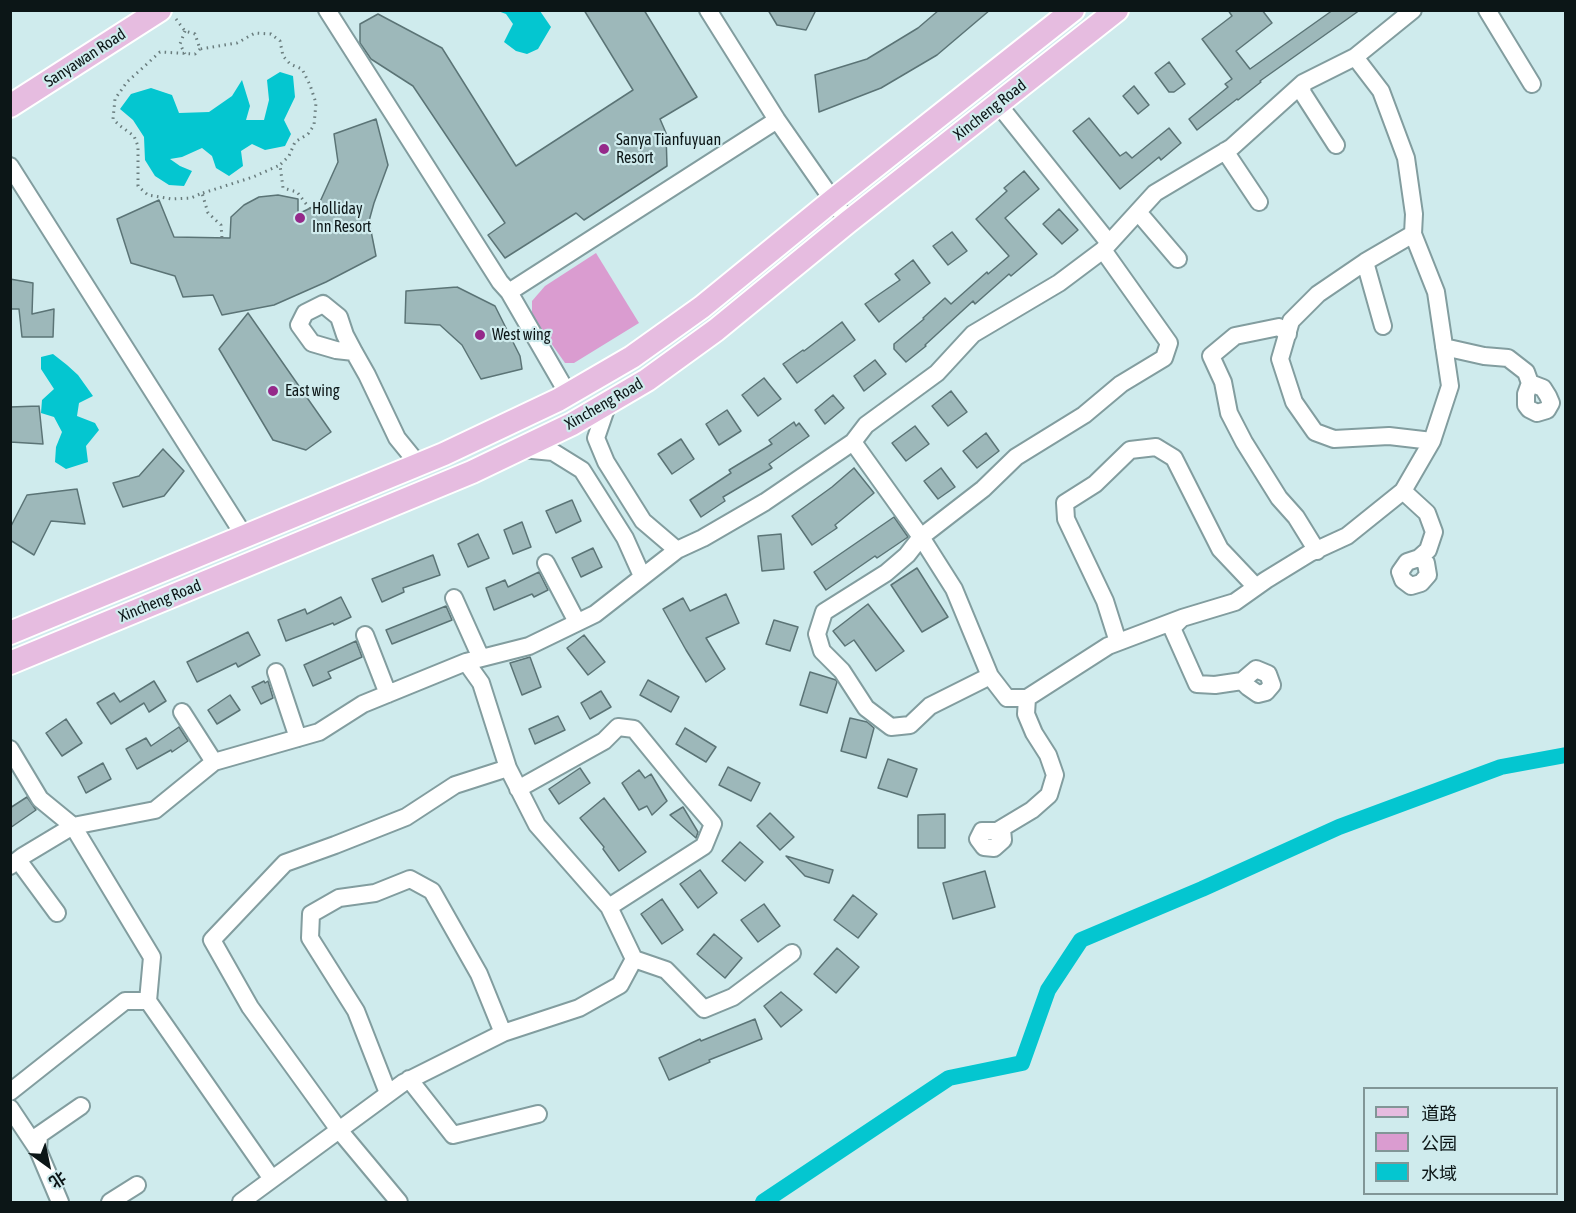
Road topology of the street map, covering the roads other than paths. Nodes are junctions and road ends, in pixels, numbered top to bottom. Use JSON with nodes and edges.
{"nodes":[{"id":1,"x":327,"y":10,"type":"edge"},
{"id":2,"x":708,"y":10,"type":"edge"},
{"id":3,"x":1073,"y":10,"type":"edge"},
{"id":4,"x":1117,"y":10,"type":"edge"},
{"id":5,"x":1413,"y":10,"type":"edge"},
{"id":6,"x":1487,"y":10,"type":"edge"},
{"id":7,"x":168,"y":14,"type":"edge"},
{"id":8,"x":1355,"y":57,"type":"junction"},
{"id":9,"x":1303,"y":83,"type":"junction"},
{"id":10,"x":1532,"y":84,"type":"dead end"},
{"id":11,"x":998,"y":104,"type":"junction"},
{"id":12,"x":10,"y":106,"type":"edge"},
{"id":13,"x":777,"y":120,"type":"junction"},
{"id":14,"x":1336,"y":145,"type":"dead end"},
{"id":15,"x":1225,"y":151,"type":"junction"},
{"id":16,"x":10,"y":166,"type":"edge"},
{"id":17,"x":833,"y":200,"type":"junction"},
{"id":18,"x":1259,"y":202,"type":"dead end"},
{"id":19,"x":1138,"y":212,"type":"junction"},
{"id":20,"x":848,"y":222,"type":"junction"},
{"id":21,"x":1413,"y":234,"type":"junction"},
{"id":22,"x":1106,"y":246,"type":"junction"},
{"id":23,"x":1178,"y":259,"type":"dead end"},
{"id":24,"x":1365,"y":262,"type":"junction"},
{"id":25,"x":509,"y":292,"type":"junction"},
{"id":26,"x":1383,"y":326,"type":"dead end"},
{"id":27,"x":1288,"y":334,"type":"junction"},
{"id":28,"x":1444,"y":347,"type":"junction"},
{"id":29,"x":354,"y":351,"type":"dead end"},
{"id":30,"x":1530,"y":383,"type":"dead end"},
{"id":31,"x":568,"y":394,"type":"junction"},
{"id":32,"x":608,"y":403,"type":"junction"},
{"id":33,"x":1432,"y":441,"type":"junction"},
{"id":34,"x":853,"y":442,"type":"junction"},
{"id":35,"x":520,"y":449,"type":"junction"},
{"id":36,"x":419,"y":465,"type":"junction"},
{"id":37,"x":1403,"y":491,"type":"junction"},
{"id":38,"x":244,"y":537,"type":"junction"},
{"id":39,"x":921,"y":537,"type":"junction"},
{"id":40,"x":677,"y":550,"type":"junction"},
{"id":41,"x":1317,"y":551,"type":"junction"},
{"id":42,"x":1419,"y":558,"type":"dead end"},
{"id":43,"x":546,"y":563,"type":"dead end"},
{"id":44,"x":642,"y":576,"type":"junction"},
{"id":45,"x":1256,"y":587,"type":"junction"},
{"id":46,"x":454,"y":598,"type":"dead end"},
{"id":47,"x":1182,"y":618,"type":"junction"},
{"id":48,"x":577,"y":622,"type":"junction"},
{"id":49,"x":10,"y":633,"type":"edge"},
{"id":50,"x":365,"y":635,"type":"dead end"},
{"id":51,"x":1118,"y":642,"type":"junction"},
{"id":52,"x":473,"y":660,"type":"junction"},
{"id":53,"x":10,"y":663,"type":"edge"},
{"id":54,"x":276,"y":672,"type":"dead end"},
{"id":55,"x":990,"y":676,"type":"junction"},
{"id":56,"x":1242,"y":681,"type":"dead end"},
{"id":57,"x":388,"y":694,"type":"junction"},
{"id":58,"x":1028,"y":698,"type":"junction"},
{"id":59,"x":182,"y":712,"type":"dead end"},
{"id":60,"x":298,"y":738,"type":"junction"},
{"id":61,"x":10,"y":750,"type":"edge"},
{"id":62,"x":214,"y":762,"type":"junction"},
{"id":63,"x":508,"y":768,"type":"junction"},
{"id":64,"x":518,"y":789,"type":"junction"},
{"id":65,"x":73,"y":826,"type":"junction"},
{"id":66,"x":1002,"y":829,"type":"dead end"},
{"id":67,"x":14,"y":863,"type":"edge"},
{"id":68,"x":609,"y":907,"type":"junction"},
{"id":69,"x":57,"y":913,"type":"dead end"},
{"id":70,"x":792,"y":953,"type":"dead end"},
{"id":71,"x":634,"y":959,"type":"junction"},
{"id":72,"x":148,"y":1001,"type":"junction"},
{"id":73,"x":503,"y":1033,"type":"junction"},
{"id":74,"x":409,"y":1079,"type":"junction"},
{"id":75,"x":10,"y":1092,"type":"edge"},
{"id":76,"x":388,"y":1094,"type":"junction"},
{"id":77,"x":81,"y":1106,"type":"dead end"},
{"id":78,"x":10,"y":1108,"type":"edge"},
{"id":79,"x":538,"y":1114,"type":"dead end"},
{"id":80,"x":339,"y":1130,"type":"junction"},
{"id":81,"x":38,"y":1150,"type":"junction"},
{"id":82,"x":272,"y":1179,"type":"junction"},
{"id":83,"x":137,"y":1185,"type":"dead end"},
{"id":84,"x":60,"y":1203,"type":"edge"},
{"id":85,"x":110,"y":1203,"type":"edge"},
{"id":86,"x":241,"y":1203,"type":"edge"},
{"id":87,"x":399,"y":1203,"type":"edge"}],
"edges":[{"from":1,"to":25,"type":"street"},
{"from":2,"to":13,"type":"street"},
{"from":3,"to":17,"type":"main road","name":"Xincheng Road"},
{"from":4,"to":11,"type":"main road","name":"Xincheng Road"},
{"from":5,"to":8,"type":"street"},
{"from":6,"to":10,"type":"street"},
{"from":7,"to":12,"type":"main road","name":"Sanyawan Road"},
{"from":8,"to":9,"type":"street"},
{"from":8,"to":21,"type":"street"},
{"from":9,"to":14,"type":"street"},
{"from":9,"to":15,"type":"street"},
{"from":11,"to":20,"type":"main road","name":"Xincheng Road"},
{"from":11,"to":22,"type":"street"},
{"from":13,"to":17,"type":"street"},
{"from":13,"to":25,"type":"street"},
{"from":15,"to":18,"type":"street"},
{"from":15,"to":19,"type":"street"},
{"from":16,"to":38,"type":"street"},
{"from":17,"to":20,"type":"street"},
{"from":17,"to":31,"type":"main road","name":"Xincheng Road"},
{"from":19,"to":22,"type":"street"},
{"from":19,"to":23,"type":"street"},
{"from":20,"to":32,"type":"main road","name":"Xincheng Road"},
{"from":21,"to":24,"type":"street"},
{"from":21,"to":28,"type":"street"},
{"from":22,"to":34,"type":"street"},
{"from":22,"to":39,"type":"street"},
{"from":24,"to":26,"type":"street"},
{"from":24,"to":27,"type":"street"},
{"from":25,"to":31,"type":"street"},
{"from":27,"to":33,"type":"street"},
{"from":27,"to":41,"type":"street"},
{"from":28,"to":30,"type":"street"},
{"from":28,"to":33,"type":"street"},
{"from":29,"to":36,"type":"street"},
{"from":31,"to":36,"type":"main road","name":"Xincheng Road"},
{"from":32,"to":35,"type":"main road","name":"Xincheng Road"},
{"from":32,"to":40,"type":"street"},
{"from":33,"to":37,"type":"street"},
{"from":34,"to":39,"type":"street"},
{"from":34,"to":40,"type":"street"},
{"from":35,"to":44,"type":"street"},
{"from":35,"to":53,"type":"main road","name":"Xincheng Road"},
{"from":36,"to":38,"type":"main road","name":"Xincheng Road"},
{"from":37,"to":41,"type":"street"},
{"from":37,"to":42,"type":"street"},
{"from":38,"to":49,"type":"main road","name":"Xincheng Road"},
{"from":39,"to":55,"type":"street"},
{"from":39,"to":55,"type":"street"},
{"from":40,"to":44,"type":"street"},
{"from":41,"to":45,"type":"street"},
{"from":43,"to":48,"type":"street"},
{"from":44,"to":48,"type":"street"},
{"from":45,"to":47,"type":"street"},
{"from":45,"to":51,"type":"street"},
{"from":46,"to":52,"type":"street"},
{"from":47,"to":51,"type":"street"},
{"from":47,"to":56,"type":"street"},
{"from":48,"to":52,"type":"street"},
{"from":50,"to":57,"type":"street"},
{"from":51,"to":58,"type":"street"},
{"from":52,"to":57,"type":"street"},
{"from":52,"to":63,"type":"street"},
{"from":54,"to":60,"type":"street"},
{"from":55,"to":58,"type":"street"},
{"from":57,"to":60,"type":"street"},
{"from":58,"to":66,"type":"street"},
{"from":59,"to":62,"type":"street"},
{"from":60,"to":62,"type":"street"},
{"from":61,"to":65,"type":"street"},
{"from":62,"to":65,"type":"street"},
{"from":63,"to":64,"type":"street"},
{"from":63,"to":80,"type":"street"},
{"from":64,"to":68,"type":"street"},
{"from":64,"to":68,"type":"street"},
{"from":65,"to":67,"type":"street"},
{"from":65,"to":72,"type":"street"},
{"from":67,"to":69,"type":"street"},
{"from":68,"to":71,"type":"street"},
{"from":70,"to":71,"type":"street"},
{"from":71,"to":73,"type":"street"},
{"from":72,"to":75,"type":"street"},
{"from":72,"to":82,"type":"street"},
{"from":73,"to":74,"type":"street"},
{"from":73,"to":76,"type":"street"},
{"from":74,"to":76,"type":"street"},
{"from":74,"to":79,"type":"street"},
{"from":76,"to":80,"type":"street"},
{"from":77,"to":81,"type":"street"},
{"from":78,"to":81,"type":"street"},
{"from":80,"to":82,"type":"street"},
{"from":80,"to":87,"type":"street"},
{"from":81,"to":84,"type":"street"},
{"from":82,"to":86,"type":"street"},
{"from":83,"to":85,"type":"street"}]}
